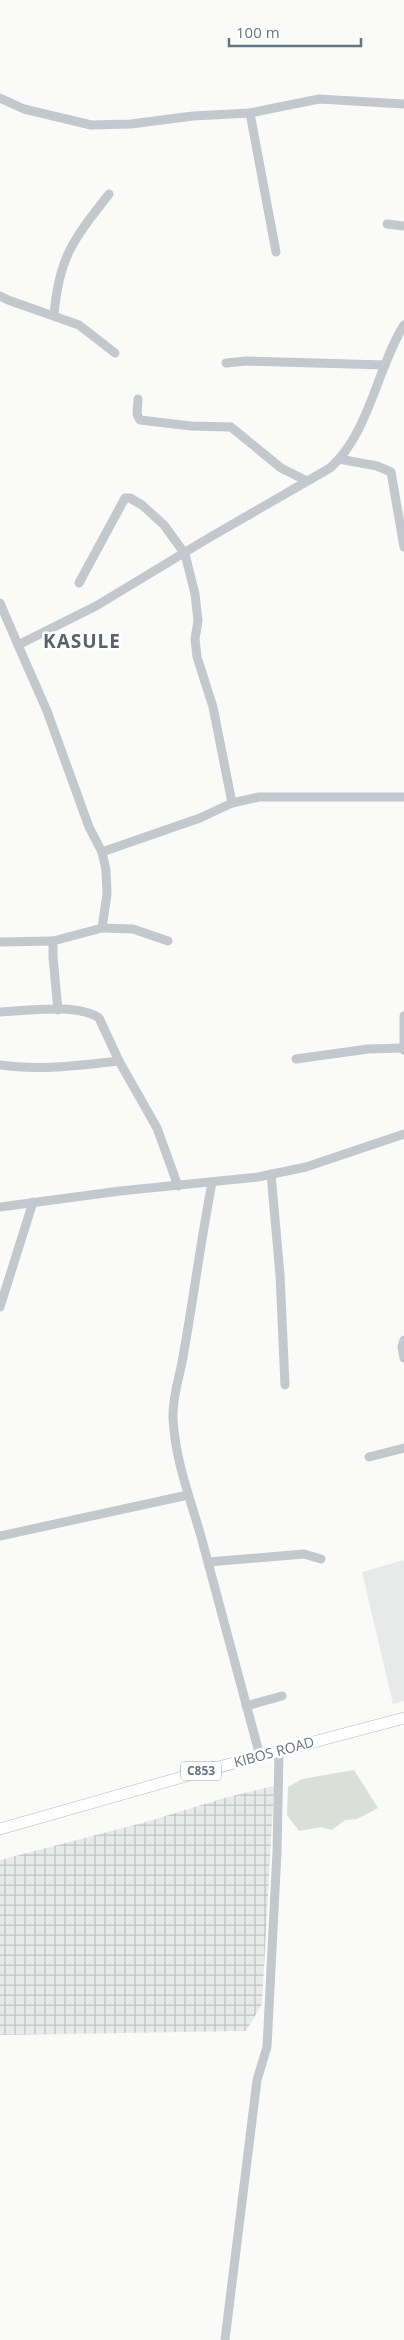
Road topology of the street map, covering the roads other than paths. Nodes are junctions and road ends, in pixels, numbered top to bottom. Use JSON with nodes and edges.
{"nodes":[{"id":1,"x":0,"y":98,"type":"edge"},
{"id":2,"x":404,"y":104,"type":"edge"},
{"id":3,"x":250,"y":113,"type":"junction"},
{"id":4,"x":109,"y":194,"type":"dead end"},
{"id":5,"x":387,"y":224,"type":"dead end"},
{"id":6,"x":404,"y":226,"type":"edge"},
{"id":7,"x":276,"y":252,"type":"dead end"},
{"id":8,"x":0,"y":296,"type":"edge"},
{"id":9,"x":54,"y":315,"type":"junction"},
{"id":10,"x":404,"y":325,"type":"edge"},
{"id":11,"x":115,"y":353,"type":"dead end"},
{"id":12,"x":226,"y":364,"type":"dead end"},
{"id":13,"x":385,"y":365,"type":"junction"},
{"id":14,"x":138,"y":399,"type":"dead end"},
{"id":15,"x":339,"y":459,"type":"junction"},
{"id":16,"x":307,"y":481,"type":"junction"},
{"id":17,"x":404,"y":547,"type":"edge"},
{"id":18,"x":185,"y":554,"type":"junction"},
{"id":19,"x":79,"y":583,"type":"dead end"},
{"id":20,"x":0,"y":603,"type":"edge"},
{"id":21,"x":18,"y":645,"type":"junction"},
{"id":22,"x":404,"y":797,"type":"edge"},
{"id":23,"x":232,"y":803,"type":"junction"},
{"id":24,"x":102,"y":852,"type":"junction"},
{"id":25,"x":102,"y":928,"type":"junction"},
{"id":26,"x":53,"y":941,"type":"junction"},
{"id":27,"x":168,"y":941,"type":"dead end"},
{"id":28,"x":0,"y":942,"type":"edge"},
{"id":29,"x":58,"y":1010,"type":"junction"},
{"id":30,"x":0,"y":1012,"type":"edge"},
{"id":31,"x":404,"y":1016,"type":"edge"},
{"id":32,"x":404,"y":1048,"type":"edge"},
{"id":33,"x":296,"y":1059,"type":"dead end"},
{"id":34,"x":119,"y":1061,"type":"junction"},
{"id":35,"x":0,"y":1065,"type":"edge"},
{"id":36,"x":404,"y":1134,"type":"edge"},
{"id":37,"x":271,"y":1174,"type":"junction"},
{"id":38,"x":212,"y":1183,"type":"junction"},
{"id":39,"x":178,"y":1186,"type":"junction"},
{"id":40,"x":33,"y":1202,"type":"junction"},
{"id":41,"x":0,"y":1207,"type":"edge"},
{"id":42,"x":0,"y":1307,"type":"edge"},
{"id":43,"x":404,"y":1340,"type":"edge"},
{"id":44,"x":404,"y":1358,"type":"edge"},
{"id":45,"x":286,"y":1385,"type":"dead end"},
{"id":46,"x":404,"y":1448,"type":"edge"},
{"id":47,"x":369,"y":1458,"type":"dead end"},
{"id":48,"x":188,"y":1495,"type":"junction"},
{"id":49,"x":0,"y":1536,"type":"edge"},
{"id":50,"x":321,"y":1559,"type":"dead end"},
{"id":51,"x":208,"y":1562,"type":"junction"},
{"id":52,"x":282,"y":1696,"type":"dead end"},
{"id":53,"x":246,"y":1706,"type":"junction"},
{"id":54,"x":404,"y":1718,"type":"edge"},
{"id":55,"x":279,"y":1751,"type":"junction"},
{"id":56,"x":260,"y":1756,"type":"junction"},
{"id":57,"x":0,"y":1829,"type":"edge"},
{"id":58,"x":225,"y":2340,"type":"edge"}],
"edges":[{"from":1,"to":3,"type":"street"},
{"from":2,"to":3,"type":"street"},
{"from":3,"to":7,"type":"street"},
{"from":4,"to":9,"type":"street"},
{"from":5,"to":6,"type":"street"},
{"from":8,"to":9,"type":"street"},
{"from":9,"to":11,"type":"street"},
{"from":10,"to":13,"type":"street"},
{"from":12,"to":13,"type":"street"},
{"from":13,"to":15,"type":"street"},
{"from":14,"to":16,"type":"street"},
{"from":15,"to":16,"type":"street"},
{"from":15,"to":17,"type":"street"},
{"from":16,"to":18,"type":"street"},
{"from":18,"to":19,"type":"street"},
{"from":18,"to":21,"type":"street"},
{"from":18,"to":23,"type":"street"},
{"from":20,"to":21,"type":"street"},
{"from":21,"to":24,"type":"street"},
{"from":22,"to":23,"type":"street"},
{"from":23,"to":24,"type":"street"},
{"from":24,"to":25,"type":"street"},
{"from":25,"to":26,"type":"street"},
{"from":25,"to":27,"type":"street"},
{"from":26,"to":28,"type":"street"},
{"from":26,"to":29,"type":"street"},
{"from":29,"to":30,"type":"street"},
{"from":29,"to":34,"type":"street"},
{"from":31,"to":32,"type":"street"},
{"from":32,"to":33,"type":"street"},
{"from":34,"to":35,"type":"street"},
{"from":34,"to":39,"type":"street"},
{"from":36,"to":37,"type":"street"},
{"from":37,"to":38,"type":"street"},
{"from":37,"to":45,"type":"street"},
{"from":38,"to":39,"type":"street"},
{"from":38,"to":48,"type":"street"},
{"from":39,"to":40,"type":"street"},
{"from":40,"to":41,"type":"street"},
{"from":40,"to":42,"type":"street"},
{"from":43,"to":44,"type":"street"},
{"from":46,"to":47,"type":"street"},
{"from":48,"to":49,"type":"street"},
{"from":48,"to":51,"type":"street"},
{"from":50,"to":51,"type":"street"},
{"from":51,"to":53,"type":"street"},
{"from":52,"to":53,"type":"street"},
{"from":53,"to":56,"type":"street"},
{"from":54,"to":55,"type":"main road","name":"KIBOS ROAD","number":"C853"},
{"from":55,"to":56,"type":"main road","name":"KIBOS ROAD","number":"C853"},
{"from":55,"to":58,"type":"street"},
{"from":56,"to":57,"type":"main road","name":"KIBOS ROAD","number":"C853"}]}
